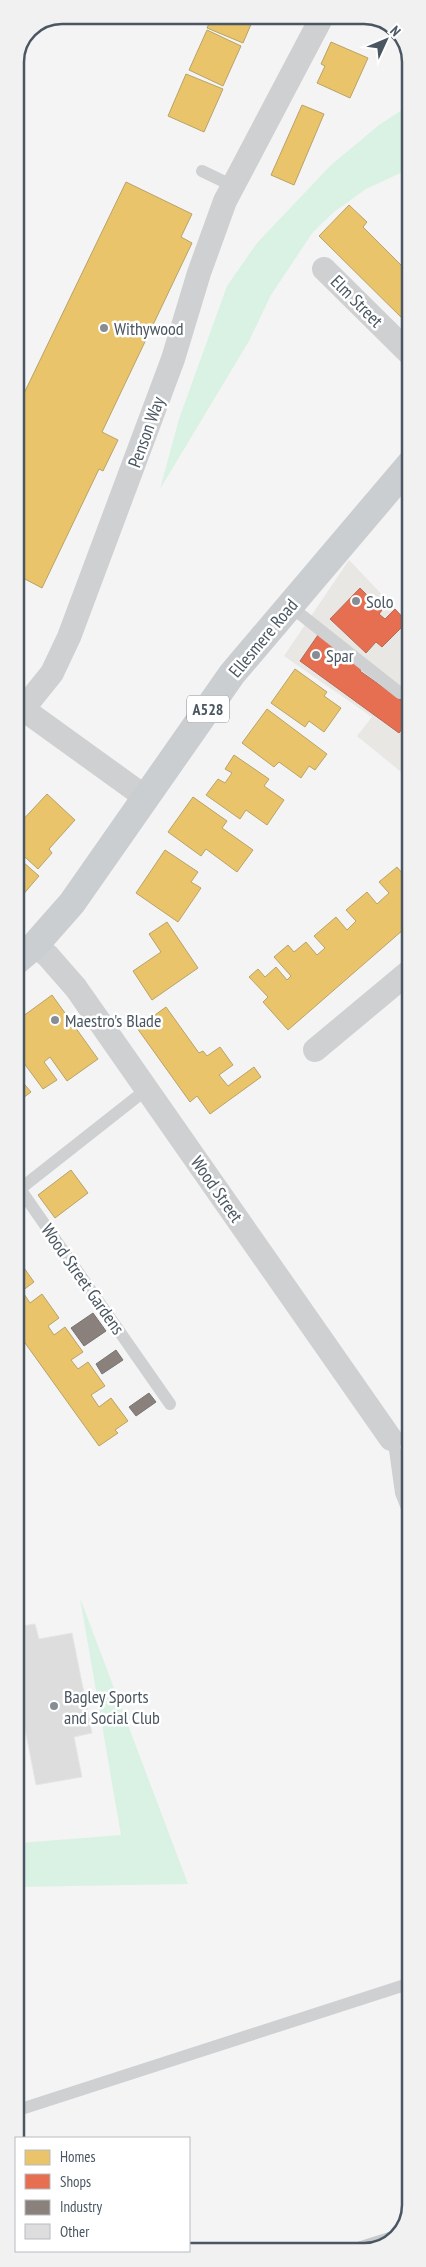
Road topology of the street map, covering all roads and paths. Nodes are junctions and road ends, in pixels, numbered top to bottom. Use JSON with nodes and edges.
{"nodes":[{"id":1,"x":318,"y":24,"type":"edge"},
{"id":2,"x":202,"y":172,"type":"dead end"},
{"id":3,"x":233,"y":186,"type":"junction"},
{"id":4,"x":324,"y":269,"type":"dead end"},
{"id":5,"x":402,"y":346,"type":"edge"},
{"id":6,"x":402,"y":474,"type":"edge"},
{"id":7,"x":290,"y":606,"type":"junction"},
{"id":8,"x":400,"y":693,"type":"dead end"},
{"id":9,"x":24,"y":707,"type":"edge"},
{"id":10,"x":24,"y":716,"type":"edge"},
{"id":11,"x":145,"y":797,"type":"junction"},
{"id":12,"x":36,"y":945,"type":"junction"},
{"id":13,"x":24,"y":955,"type":"edge"},
{"id":14,"x":402,"y":978,"type":"edge"},
{"id":15,"x":315,"y":1050,"type":"dead end"},
{"id":16,"x":147,"y":1089,"type":"junction"},
{"id":17,"x":24,"y":1186,"type":"edge"},
{"id":18,"x":24,"y":1195,"type":"edge"},
{"id":19,"x":170,"y":1404,"type":"dead end"},
{"id":20,"x":393,"y":1444,"type":"junction"},
{"id":21,"x":402,"y":1460,"type":"edge"},
{"id":22,"x":402,"y":1496,"type":"edge"},
{"id":23,"x":402,"y":1985,"type":"edge"},
{"id":24,"x":24,"y":2108,"type":"edge"}],
"edges":[{"from":1,"to":3,"type":"street","name":"Penson Way"},
{"from":2,"to":3,"type":"lane"},
{"from":3,"to":9,"type":"street","name":"Penson Way"},
{"from":4,"to":5,"type":"street","name":"Elm Street"},
{"from":6,"to":7,"type":"main road","name":"Ellesmere Road","number":"A528"},
{"from":7,"to":8,"type":"lane"},
{"from":7,"to":11,"type":"main road","name":"Ellesmere Road","number":"A528"},
{"from":10,"to":11,"type":"street","name":"Penson Way"},
{"from":11,"to":12,"type":"main road","name":"Ellesmere Road","number":"A528"},
{"from":12,"to":13,"type":"main road","name":"Ellesmere Road","number":"A528"},
{"from":12,"to":16,"type":"street","name":"Wood Street"},
{"from":14,"to":15,"type":"street"},
{"from":16,"to":17,"type":"lane","name":"Wood Street Gardens"},
{"from":16,"to":20,"type":"street","name":"Wood Street"},
{"from":18,"to":19,"type":"lane","name":"Wood Street Gardens"},
{"from":20,"to":21,"type":"lane"},
{"from":20,"to":22,"type":"lane"},
{"from":23,"to":24,"type":"lane"}]}
